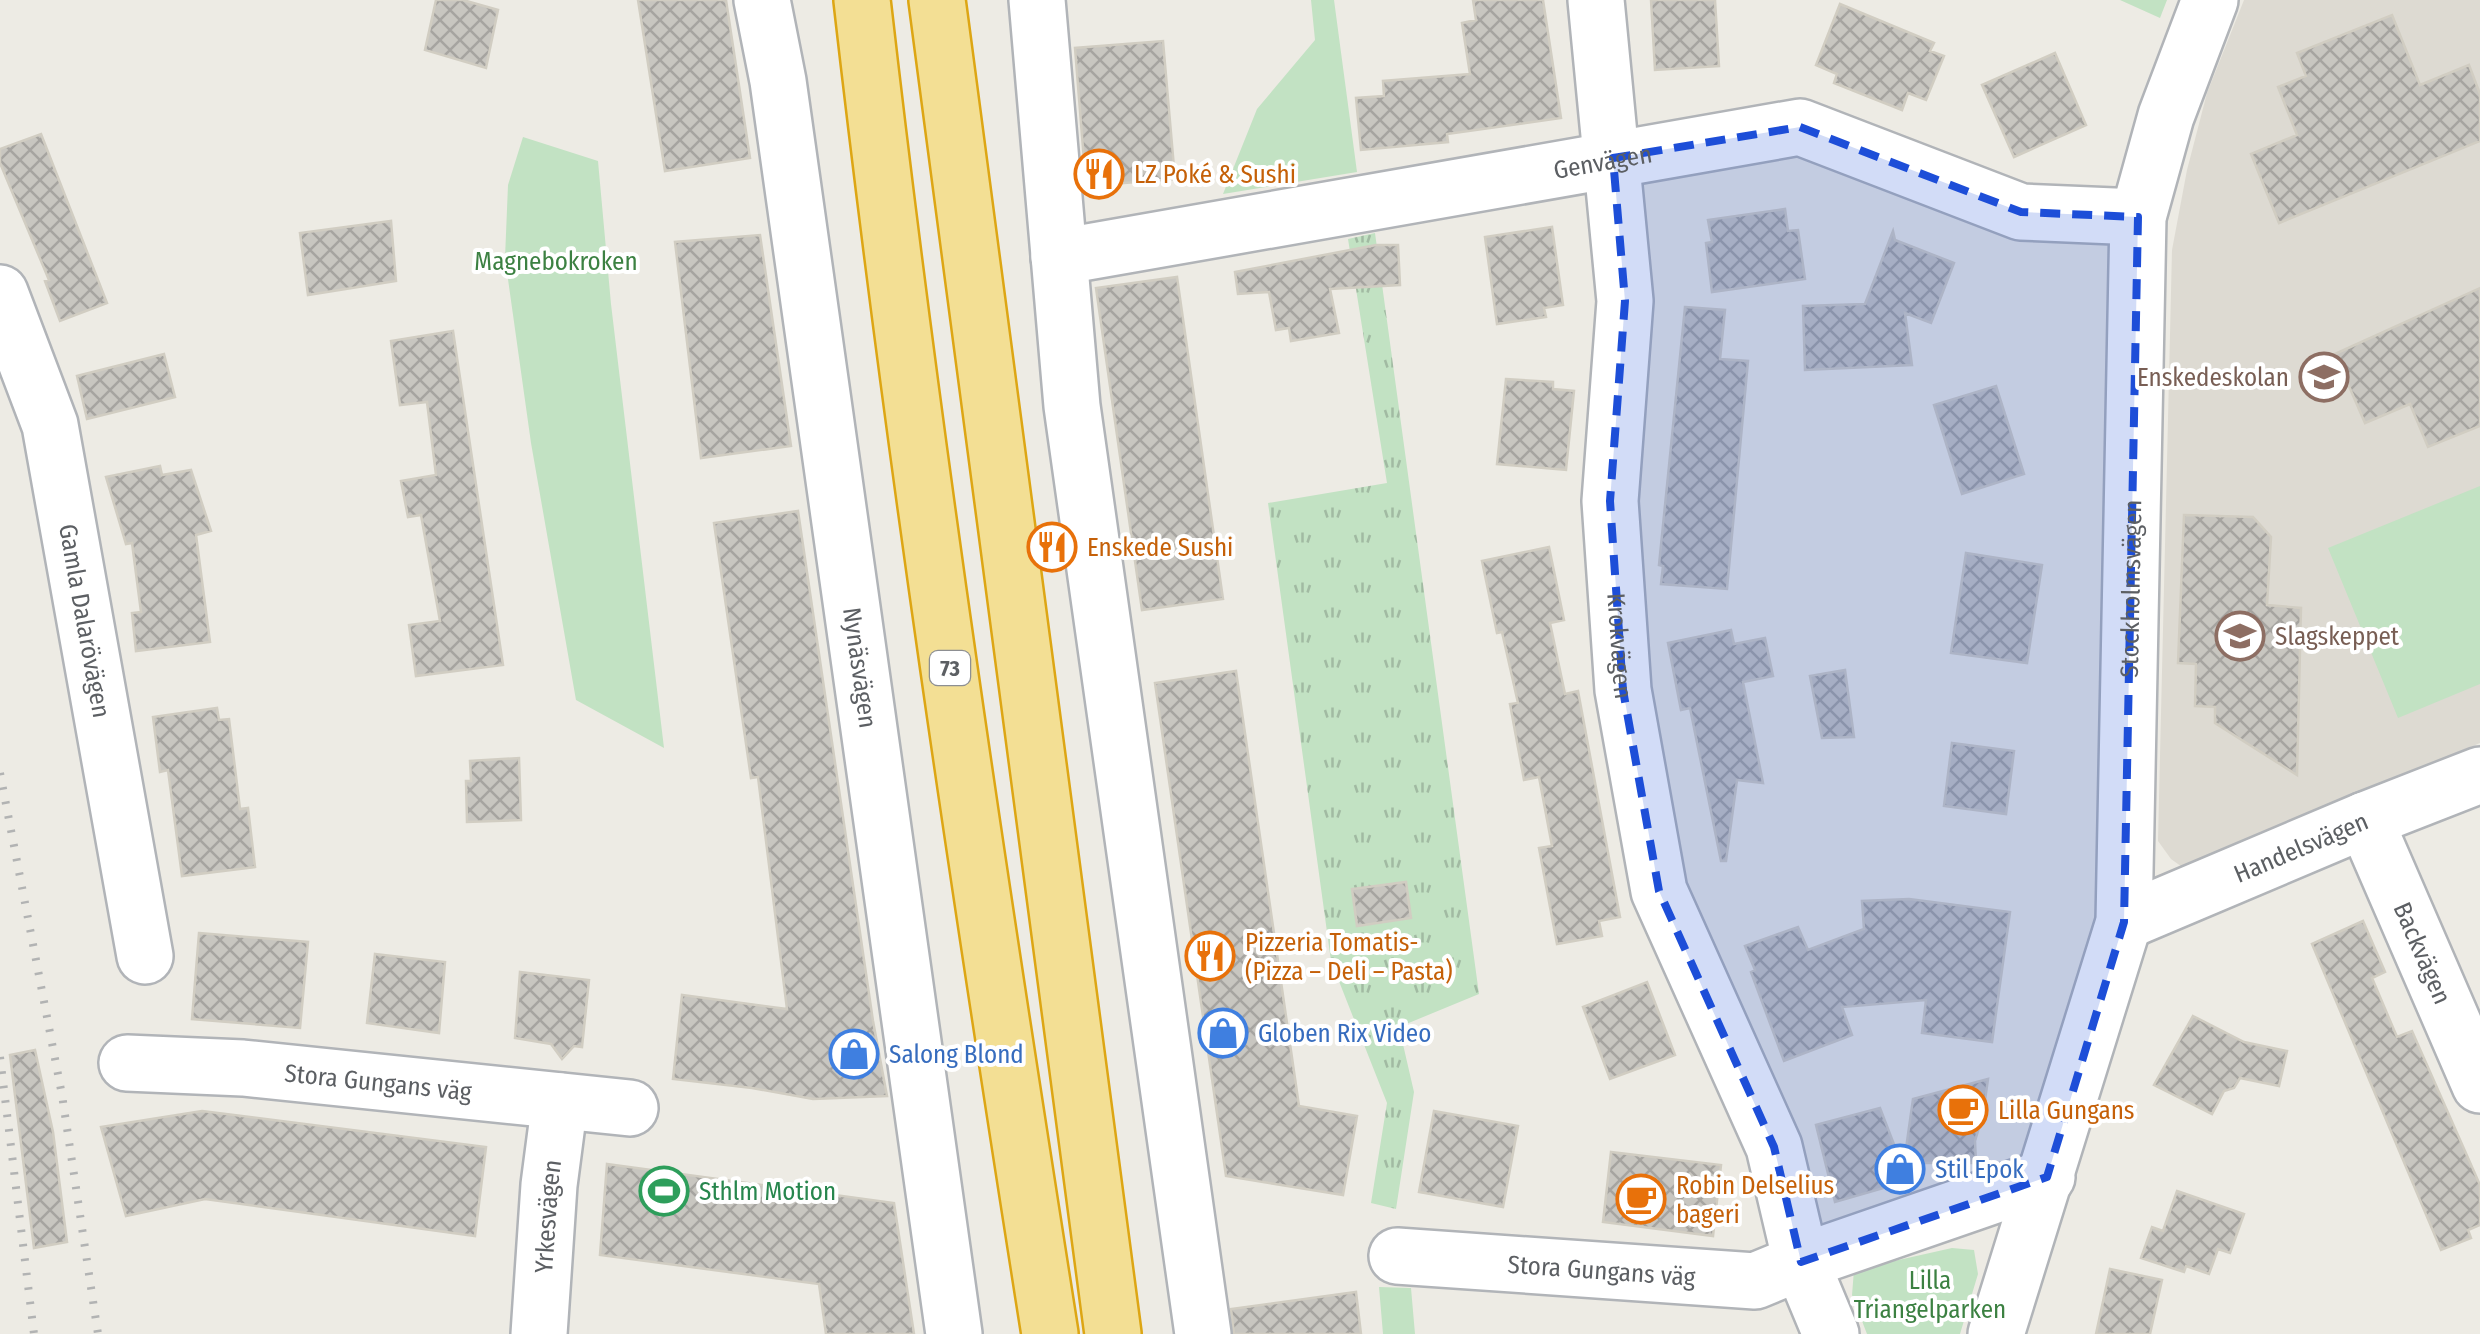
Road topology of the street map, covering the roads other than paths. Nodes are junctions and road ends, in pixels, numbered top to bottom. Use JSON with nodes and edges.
{"nodes":[{"id":1,"x":762,"y":0,"type":"edge"},
{"id":2,"x":862,"y":0,"type":"edge"},
{"id":3,"x":937,"y":0,"type":"edge"},
{"id":4,"x":1037,"y":0,"type":"edge"},
{"id":5,"x":1596,"y":0,"type":"edge"},
{"id":6,"x":2210,"y":0,"type":"edge"},
{"id":7,"x":1613,"y":158,"type":"junction"},
{"id":8,"x":2138,"y":217,"type":"junction"},
{"id":9,"x":1059,"y":256,"type":"junction"},
{"id":10,"x":0,"y":293,"type":"edge"},
{"id":11,"x":2480,"y":775,"type":"edge"},
{"id":12,"x":2365,"y":820,"type":"junction"},
{"id":13,"x":2124,"y":922,"type":"junction"},
{"id":14,"x":145,"y":956,"type":"dead end"},
{"id":15,"x":127,"y":1063,"type":"dead end"},
{"id":16,"x":2480,"y":1085,"type":"edge"},
{"id":17,"x":560,"y":1101,"type":"junction"},
{"id":18,"x":630,"y":1108,"type":"dead end"},
{"id":19,"x":2047,"y":1177,"type":"junction"},
{"id":20,"x":1397,"y":1256,"type":"dead end"},
{"id":21,"x":1801,"y":1262,"type":"junction"},
{"id":22,"x":538,"y":1334,"type":"edge"},
{"id":23,"x":954,"y":1334,"type":"edge"},
{"id":24,"x":1050,"y":1334,"type":"edge"},
{"id":25,"x":1114,"y":1334,"type":"edge"},
{"id":26,"x":1203,"y":1334,"type":"edge"},
{"id":27,"x":1832,"y":1334,"type":"edge"},
{"id":28,"x":1996,"y":1334,"type":"edge"}],
"edges":[{"from":1,"to":23,"type":"street","name":"Nynäsvägen"},
{"from":2,"to":24,"type":"highway","number":"73"},
{"from":3,"to":25,"type":"highway"},
{"from":4,"to":9,"type":"street"},
{"from":5,"to":7,"type":"street","name":"Krokvägen"},
{"from":6,"to":8,"type":"street","name":"Stockholmsvägen"},
{"from":7,"to":8,"type":"street","name":"Genvägen"},
{"from":7,"to":9,"type":"street","name":"Genvägen"},
{"from":7,"to":21,"type":"street","name":"Krokvägen"},
{"from":8,"to":13,"type":"street","name":"Stockholmsvägen"},
{"from":9,"to":26,"type":"street"},
{"from":10,"to":14,"type":"street","name":"Gamla Dalarövägen"},
{"from":11,"to":12,"type":"street","name":"Handelsvägen"},
{"from":12,"to":13,"type":"street","name":"Handelsvägen"},
{"from":12,"to":16,"type":"street","name":"Backvägen"},
{"from":13,"to":19,"type":"street","name":"Stockholmsvägen"},
{"from":15,"to":17,"type":"street","name":"Stora Gungans väg"},
{"from":17,"to":18,"type":"street","name":"Stora Gungans väg"},
{"from":17,"to":22,"type":"street","name":"Yrkesvägen"},
{"from":19,"to":21,"type":"street"},
{"from":19,"to":28,"type":"street","name":"Stockholmsvägen"},
{"from":20,"to":21,"type":"street","name":"Stora Gungans väg"},
{"from":21,"to":27,"type":"street"}]}
